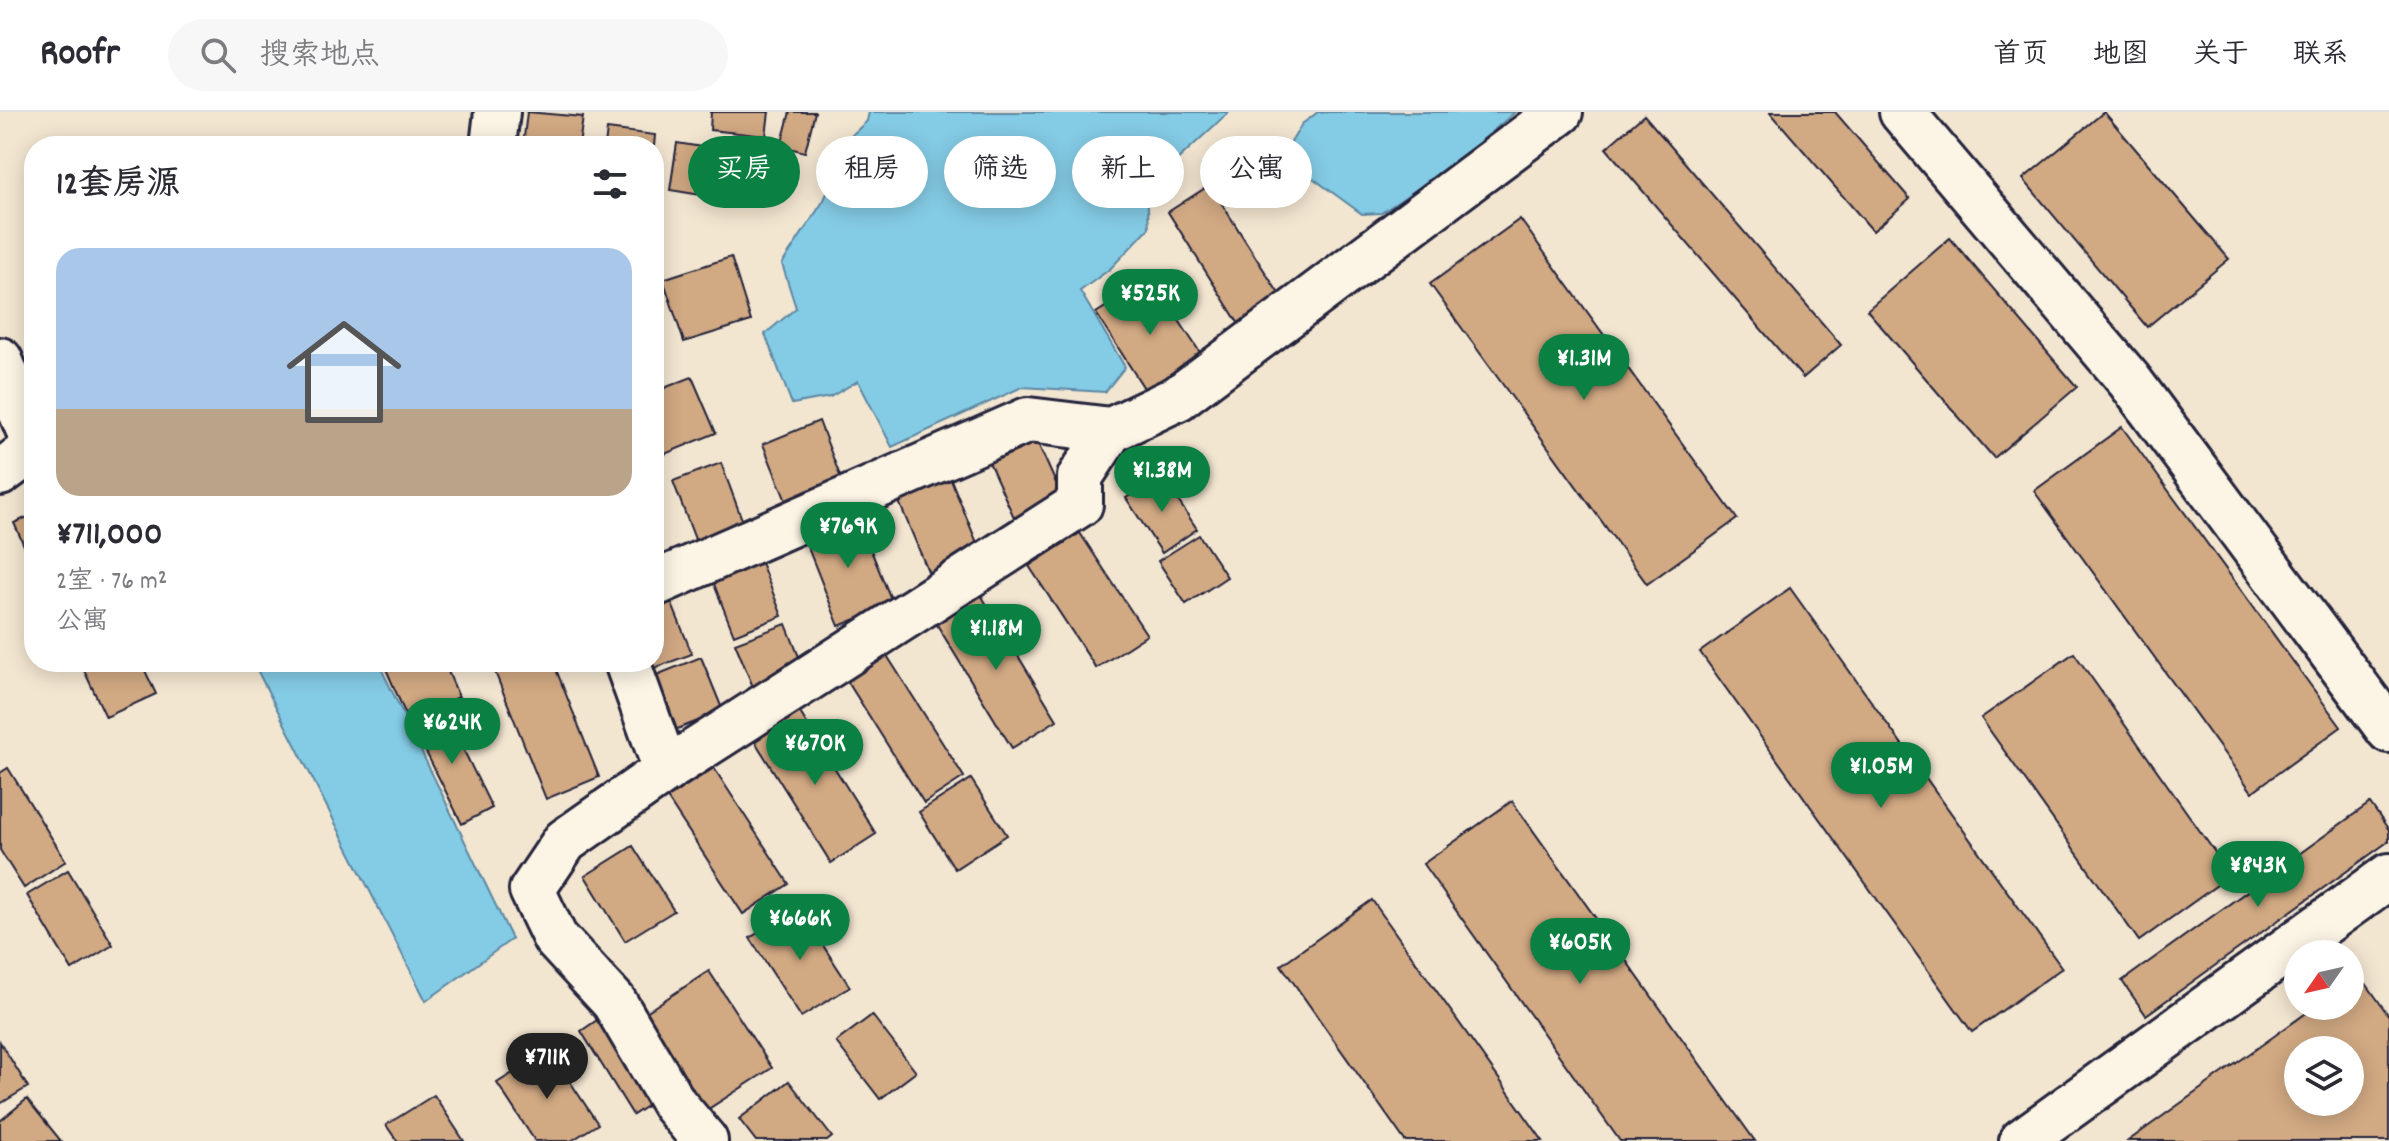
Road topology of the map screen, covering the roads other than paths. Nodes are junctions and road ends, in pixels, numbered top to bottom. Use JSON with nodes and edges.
{"nodes":[{"id":1,"x":497,"y":112,"type":"edge"},
{"id":2,"x":1560,"y":112,"type":"edge"},
{"id":3,"x":1902,"y":112,"type":"edge"},
{"id":4,"x":494,"y":136,"type":"edge"},
{"id":5,"x":0,"y":360,"type":"edge"},
{"id":6,"x":24,"y":421,"type":"edge"},
{"id":7,"x":1111,"y":430,"type":"junction"},
{"id":8,"x":24,"y":454,"type":"edge"},
{"id":9,"x":0,"y":473,"type":"edge"},
{"id":10,"x":664,"y":580,"type":"edge"},
{"id":11,"x":631,"y":672,"type":"edge"},
{"id":12,"x":2389,"y":730,"type":"edge"},
{"id":13,"x":666,"y":770,"type":"junction"},
{"id":14,"x":2389,"y":876,"type":"edge"},
{"id":15,"x":705,"y":1141,"type":"edge"},
{"id":16,"x":2022,"y":1141,"type":"edge"}],
"edges":[{"from":1,"to":4,"type":"street"},
{"from":2,"to":7,"type":"street"},
{"from":3,"to":12,"type":"street"},
{"from":5,"to":6,"type":"street"},
{"from":7,"to":10,"type":"street"},
{"from":7,"to":13,"type":"street"},
{"from":8,"to":9,"type":"street"},
{"from":11,"to":13,"type":"street"},
{"from":13,"to":15,"type":"street"},
{"from":14,"to":16,"type":"street"}]}
